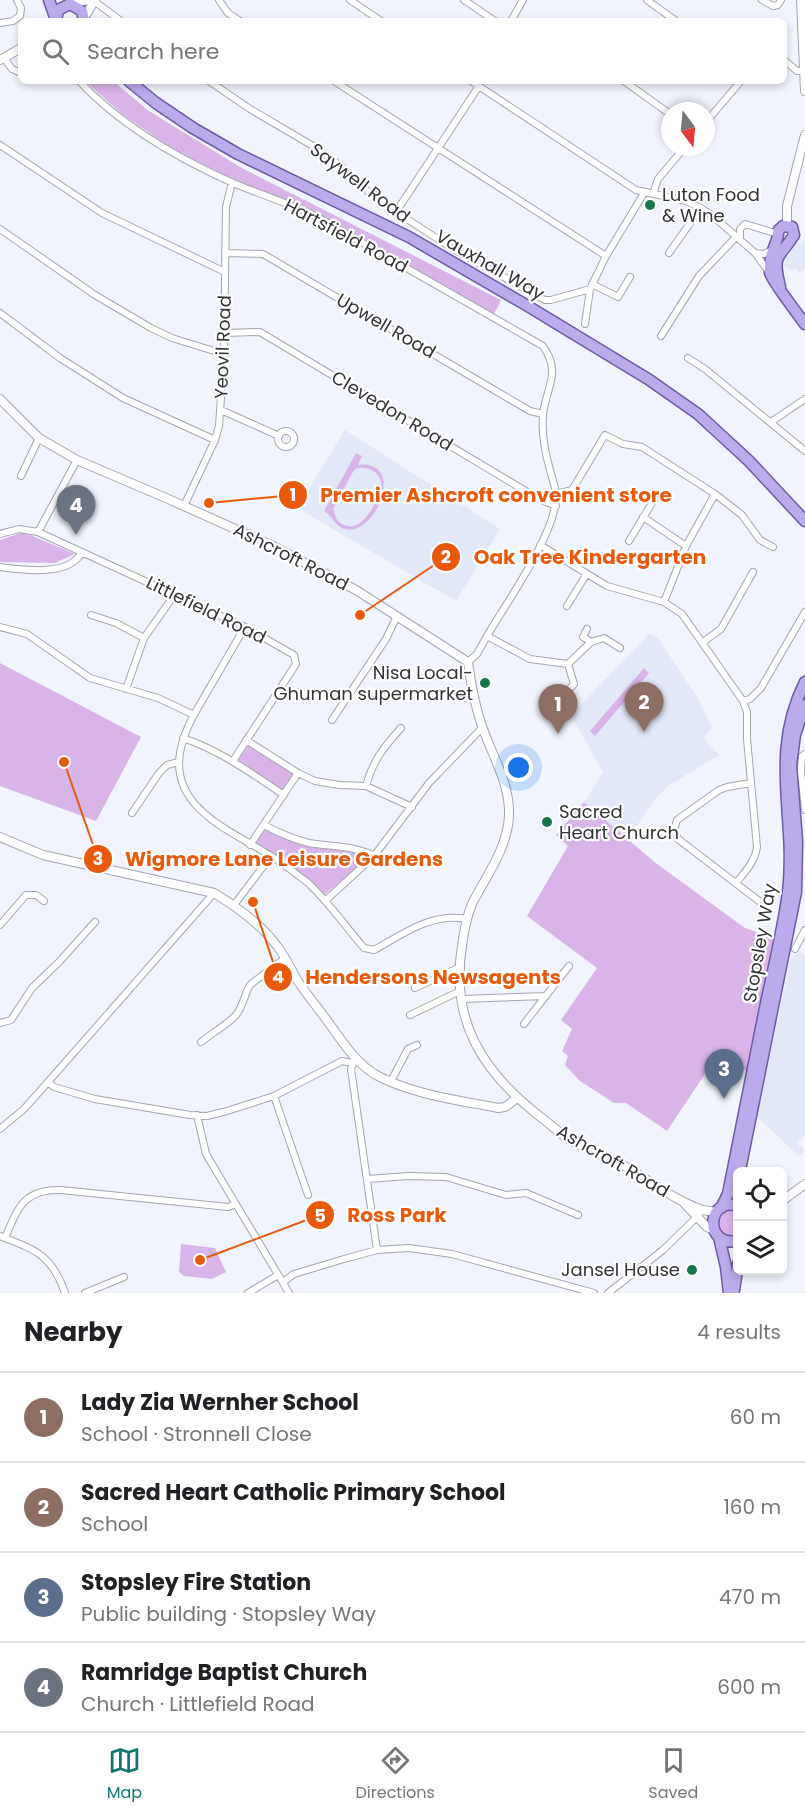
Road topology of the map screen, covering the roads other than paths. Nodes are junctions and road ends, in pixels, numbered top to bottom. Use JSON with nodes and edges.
{"nodes":[{"id":1,"x":17,"y":0,"type":"edge"},
{"id":2,"x":49,"y":0,"type":"edge"},
{"id":3,"x":59,"y":0,"type":"edge"},
{"id":4,"x":92,"y":0,"type":"edge"},
{"id":5,"x":219,"y":0,"type":"edge"},
{"id":6,"x":350,"y":0,"type":"edge"},
{"id":7,"x":464,"y":0,"type":"edge"},
{"id":8,"x":523,"y":0,"type":"edge"},
{"id":9,"x":646,"y":0,"type":"edge"},
{"id":10,"x":762,"y":0,"type":"edge"},
{"id":11,"x":781,"y":0,"type":"edge"},
{"id":12,"x":801,"y":0,"type":"edge"},
{"id":13,"x":71,"y":4,"type":"junction"},
{"id":14,"x":54,"y":18,"type":"edge"},
{"id":15,"x":56,"y":18,"type":"edge"},
{"id":16,"x":83,"y":18,"type":"edge"},
{"id":17,"x":85,"y":18,"type":"edge"},
{"id":18,"x":117,"y":18,"type":"edge"},
{"id":19,"x":236,"y":18,"type":"edge"},
{"id":20,"x":377,"y":18,"type":"edge"},
{"id":21,"x":491,"y":18,"type":"edge"},
{"id":22,"x":513,"y":18,"type":"edge"},
{"id":23,"x":672,"y":18,"type":"edge"},
{"id":24,"x":2,"y":22,"type":"edge"},
{"id":25,"x":18,"y":50,"type":"edge"},
{"id":26,"x":2,"y":59,"type":"edge"},
{"id":27,"x":787,"y":62,"type":"edge"},
{"id":28,"x":803,"y":71,"type":"junction"},
{"id":29,"x":18,"y":72,"type":"edge"},
{"id":30,"x":82,"y":84,"type":"edge"},
{"id":31,"x":133,"y":84,"type":"edge"},
{"id":32,"x":213,"y":84,"type":"edge"},
{"id":33,"x":339,"y":84,"type":"edge"},
{"id":34,"x":476,"y":84,"type":"edge"},
{"id":35,"x":478,"y":84,"type":"edge"},
{"id":36,"x":628,"y":84,"type":"edge"},
{"id":37,"x":738,"y":84,"type":"edge"},
{"id":38,"x":805,"y":91,"type":"edge"},
{"id":39,"x":661,"y":108,"type":"edge"},
{"id":40,"x":715,"y":111,"type":"edge"},
{"id":41,"x":805,"y":135,"type":"edge"},
{"id":42,"x":0,"y":145,"type":"edge"},
{"id":43,"x":438,"y":148,"type":"junction"},
{"id":44,"x":677,"y":156,"type":"edge"},
{"id":45,"x":232,"y":182,"type":"junction"},
{"id":46,"x":644,"y":193,"type":"junction"},
{"id":47,"x":653,"y":194,"type":"junction"},
{"id":48,"x":701,"y":208,"type":"junction"},
{"id":49,"x":396,"y":212,"type":"junction"},
{"id":50,"x":0,"y":229,"type":"edge"},
{"id":51,"x":789,"y":233,"type":"edge"},
{"id":52,"x":738,"y":238,"type":"junction"},
{"id":53,"x":772,"y":250,"type":"junction"},
{"id":54,"x":225,"y":253,"type":"junction"},
{"id":55,"x":669,"y":253,"type":"dead end"},
{"id":56,"x":755,"y":253,"type":"junction"},
{"id":57,"x":606,"y":256,"type":"junction"},
{"id":58,"x":225,"y":272,"type":"junction"},
{"id":59,"x":770,"y":273,"type":"junction"},
{"id":60,"x":630,"y":277,"type":"dead end"},
{"id":61,"x":591,"y":287,"type":"junction"},
{"id":62,"x":780,"y":287,"type":"junction"},
{"id":63,"x":0,"y":313,"type":"edge"},
{"id":64,"x":585,"y":324,"type":"dead end"},
{"id":65,"x":805,"y":324,"type":"edge"},
{"id":66,"x":224,"y":333,"type":"junction"},
{"id":67,"x":661,"y":336,"type":"dead end"},
{"id":68,"x":224,"y":354,"type":"junction"},
{"id":69,"x":688,"y":358,"type":"dead end"},
{"id":70,"x":0,"y":399,"type":"edge"},
{"id":71,"x":805,"y":399,"type":"edge"},
{"id":72,"x":221,"y":410,"type":"junction"},
{"id":73,"x":543,"y":414,"type":"junction"},
{"id":74,"x":771,"y":422,"type":"junction"},
{"id":75,"x":279,"y":436,"type":"dead end"},
{"id":76,"x":39,"y":438,"type":"junction"},
{"id":77,"x":215,"y":440,"type":"junction"},
{"id":78,"x":805,"y":452,"type":"edge"},
{"id":79,"x":77,"y":460,"type":"junction"},
{"id":80,"x":21,"y":476,"type":"dead end"},
{"id":81,"x":556,"y":494,"type":"junction"},
{"id":82,"x":715,"y":494,"type":"junction"},
{"id":83,"x":655,"y":498,"type":"dead end"},
{"id":84,"x":184,"y":506,"type":"junction"},
{"id":85,"x":556,"y":507,"type":"junction"},
{"id":86,"x":643,"y":517,"type":"junction"},
{"id":87,"x":805,"y":521,"type":"edge"},
{"id":88,"x":38,"y":532,"type":"junction"},
{"id":89,"x":0,"y":534,"type":"edge"},
{"id":90,"x":629,"y":541,"type":"dead end"},
{"id":91,"x":540,"y":545,"type":"junction"},
{"id":92,"x":686,"y":546,"type":"junction"},
{"id":93,"x":773,"y":547,"type":"dead end"},
{"id":94,"x":82,"y":552,"type":"junction"},
{"id":95,"x":0,"y":567,"type":"edge"},
{"id":96,"x":753,"y":572,"type":"dead end"},
{"id":97,"x":586,"y":574,"type":"junction"},
{"id":98,"x":175,"y":594,"type":"junction"},
{"id":99,"x":664,"y":602,"type":"junction"},
{"id":100,"x":567,"y":606,"type":"dead end"},
{"id":101,"x":805,"y":612,"type":"edge"},
{"id":102,"x":91,"y":615,"type":"dead end"},
{"id":103,"x":397,"y":616,"type":"junction"},
{"id":104,"x":0,"y":627,"type":"edge"},
{"id":105,"x":245,"y":627,"type":"junction"},
{"id":106,"x":587,"y":629,"type":"dead end"},
{"id":107,"x":488,"y":636,"type":"junction"},
{"id":108,"x":144,"y":638,"type":"junction"},
{"id":109,"x":591,"y":642,"type":"junction"},
{"id":110,"x":703,"y":642,"type":"junction"},
{"id":111,"x":620,"y":648,"type":"dead end"},
{"id":112,"x":468,"y":662,"type":"junction"},
{"id":113,"x":568,"y":664,"type":"junction"},
{"id":114,"x":805,"y":682,"type":"edge"},
{"id":115,"x":126,"y":689,"type":"junction"},
{"id":116,"x":566,"y":693,"type":"dead end"},
{"id":117,"x":743,"y":701,"type":"junction"},
{"id":118,"x":805,"y":705,"type":"edge"},
{"id":119,"x":194,"y":715,"type":"junction"},
{"id":120,"x":332,"y":720,"type":"dead end"},
{"id":121,"x":401,"y":728,"type":"dead end"},
{"id":122,"x":482,"y":728,"type":"junction"},
{"id":123,"x":183,"y":738,"type":"junction"},
{"id":124,"x":246,"y":740,"type":"junction"},
{"id":125,"x":805,"y":754,"type":"edge"},
{"id":126,"x":233,"y":761,"type":"junction"},
{"id":127,"x":179,"y":762,"type":"junction"},
{"id":128,"x":298,"y":773,"type":"junction"},
{"id":129,"x":751,"y":783,"type":"junction"},
{"id":130,"x":366,"y":786,"type":"junction"},
{"id":131,"x":284,"y":795,"type":"junction"},
{"id":132,"x":411,"y":807,"type":"junction"},
{"id":133,"x":805,"y":810,"type":"edge"},
{"id":134,"x":132,"y":813,"type":"dead end"},
{"id":135,"x":264,"y":825,"type":"junction"},
{"id":136,"x":0,"y":837,"type":"edge"},
{"id":137,"x":250,"y":845,"type":"junction"},
{"id":138,"x":271,"y":856,"type":"junction"},
{"id":139,"x":374,"y":856,"type":"junction"},
{"id":140,"x":736,"y":883,"type":"junction"},
{"id":141,"x":214,"y":893,"type":"junction"},
{"id":142,"x":44,"y":901,"type":"dead end"},
{"id":143,"x":326,"y":901,"type":"junction"},
{"id":144,"x":759,"y":901,"type":"dead end"},
{"id":145,"x":234,"y":905,"type":"junction"},
{"id":146,"x":467,"y":919,"type":"junction"},
{"id":147,"x":95,"y":922,"type":"dead end"},
{"id":148,"x":0,"y":925,"type":"edge"},
{"id":149,"x":805,"y":930,"type":"edge"},
{"id":150,"x":795,"y":949,"type":"dead end"},
{"id":151,"x":285,"y":958,"type":"junction"},
{"id":152,"x":569,"y":966,"type":"dead end"},
{"id":153,"x":460,"y":967,"type":"junction"},
{"id":154,"x":416,"y":988,"type":"dead end"},
{"id":155,"x":461,"y":995,"type":"junction"},
{"id":156,"x":546,"y":996,"type":"junction"},
{"id":157,"x":410,"y":1015,"type":"dead end"},
{"id":158,"x":0,"y":1023,"type":"edge"},
{"id":159,"x":524,"y":1024,"type":"dead end"},
{"id":160,"x":201,"y":1042,"type":"dead end"},
{"id":161,"x":417,"y":1044,"type":"dead end"},
{"id":162,"x":355,"y":1061,"type":"junction"},
{"id":163,"x":391,"y":1081,"type":"junction"},
{"id":164,"x":48,"y":1082,"type":"junction"},
{"id":165,"x":274,"y":1096,"type":"junction"},
{"id":166,"x":517,"y":1098,"type":"junction"},
{"id":167,"x":197,"y":1116,"type":"junction"},
{"id":168,"x":0,"y":1129,"type":"edge"},
{"id":169,"x":741,"y":1167,"type":"edge"},
{"id":170,"x":367,"y":1179,"type":"junction"},
{"id":171,"x":803,"y":1189,"type":"edge"},
{"id":172,"x":308,"y":1195,"type":"dead end"},
{"id":173,"x":787,"y":1199,"type":"edge"},
{"id":174,"x":684,"y":1203,"type":"junction"},
{"id":175,"x":236,"y":1204,"type":"junction"},
{"id":176,"x":733,"y":1204,"type":"edge"},
{"id":177,"x":704,"y":1210,"type":"junction"},
{"id":178,"x":718,"y":1210,"type":"junction"},
{"id":179,"x":578,"y":1215,"type":"dead end"},
{"id":180,"x":697,"y":1218,"type":"junction"},
{"id":181,"x":716,"y":1234,"type":"junction"},
{"id":182,"x":2,"y":1237,"type":"edge"},
{"id":183,"x":733,"y":1242,"type":"edge"},
{"id":184,"x":377,"y":1250,"type":"junction"},
{"id":185,"x":278,"y":1275,"type":"junction"},
{"id":186,"x":736,"y":1275,"type":"edge"},
{"id":187,"x":124,"y":1277,"type":"dead end"},
{"id":188,"x":283,"y":1282,"type":"junction"},
{"id":189,"x":65,"y":1293,"type":"edge"},
{"id":190,"x":85,"y":1293,"type":"edge"},
{"id":191,"x":248,"y":1293,"type":"edge"},
{"id":192,"x":289,"y":1293,"type":"edge"},
{"id":193,"x":594,"y":1293,"type":"edge"},
{"id":194,"x":608,"y":1293,"type":"edge"},
{"id":195,"x":729,"y":1293,"type":"edge"},
{"id":196,"x":734,"y":1293,"type":"edge"}],
"edges":[{"from":1,"to":24,"type":"street"},
{"from":2,"to":14,"type":"main road"},
{"from":3,"to":13,"type":"main road"},
{"from":4,"to":13,"type":"street"},
{"from":4,"to":17,"type":"street"},
{"from":4,"to":18,"type":"street"},
{"from":5,"to":19,"type":"street"},
{"from":6,"to":20,"type":"street"},
{"from":7,"to":21,"type":"street"},
{"from":8,"to":22,"type":"street"},
{"from":9,"to":23,"type":"street"},
{"from":10,"to":11,"type":"street"},
{"from":12,"to":28,"type":"street"},
{"from":13,"to":15,"type":"main road"},
{"from":13,"to":16,"type":"main road"},
{"from":25,"to":26,"type":"street"},
{"from":26,"to":29,"type":"street"},
{"from":27,"to":28,"type":"street"},
{"from":28,"to":38,"type":"street"},
{"from":30,"to":45,"type":"street","name":"Hartsfield Road"},
{"from":31,"to":87,"type":"main road","name":"Vauxhall Way"},
{"from":32,"to":49,"type":"street","name":"Saywell Road"},
{"from":33,"to":43,"type":"street"},
{"from":34,"to":43,"type":"street"},
{"from":35,"to":46,"type":"street"},
{"from":36,"to":39,"type":"street"},
{"from":37,"to":40,"type":"street"},
{"from":41,"to":51,"type":"street"},
{"from":42,"to":58,"type":"street"},
{"from":43,"to":49,"type":"street"},
{"from":43,"to":57,"type":"street"},
{"from":44,"to":47,"type":"street"},
{"from":45,"to":54,"type":"street","name":"Yeovil Road"},
{"from":45,"to":73,"type":"street","name":"Hartsfield Road"},
{"from":46,"to":47,"type":"street"},
{"from":46,"to":57,"type":"street"},
{"from":47,"to":48,"type":"street"},
{"from":48,"to":52,"type":"street"},
{"from":48,"to":55,"type":"street"},
{"from":49,"to":61,"type":"street","name":"Saywell Road"},
{"from":50,"to":68,"type":"street"},
{"from":51,"to":52,"type":"street"},
{"from":51,"to":53,"type":"main road"},
{"from":51,"to":62,"type":"main road"},
{"from":52,"to":56,"type":"street"},
{"from":52,"to":67,"type":"street"},
{"from":53,"to":56,"type":"street"},
{"from":53,"to":59,"type":"main road"},
{"from":54,"to":58,"type":"street","name":"Yeovil Road"},
{"from":54,"to":73,"type":"street","name":"Upwell Road"},
{"from":56,"to":59,"type":"street"},
{"from":57,"to":61,"type":"street"},
{"from":58,"to":66,"type":"street","name":"Yeovil Road"},
{"from":59,"to":62,"type":"main road"},
{"from":60,"to":61,"type":"street"},
{"from":61,"to":64,"type":"street"},
{"from":62,"to":65,"type":"main road"},
{"from":63,"to":77,"type":"street"},
{"from":66,"to":68,"type":"street","name":"Yeovil Road"},
{"from":66,"to":85,"type":"street","name":"Clevedon Road"},
{"from":68,"to":72,"type":"street","name":"Yeovil Road"},
{"from":69,"to":74,"type":"street"},
{"from":70,"to":76,"type":"street","name":"Ashcroft Road"},
{"from":71,"to":74,"type":"street"},
{"from":72,"to":75,"type":"street"},
{"from":72,"to":77,"type":"street","name":"Yeovil Road"},
{"from":73,"to":81,"type":"street"},
{"from":74,"to":78,"type":"street"},
{"from":76,"to":79,"type":"street","name":"Ashcroft Road"},
{"from":76,"to":80,"type":"street"},
{"from":77,"to":84,"type":"street","name":"Yeovil Road"},
{"from":79,"to":84,"type":"street","name":"Ashcroft Road"},
{"from":79,"to":88,"type":"street"},
{"from":81,"to":82,"type":"street"},
{"from":81,"to":85,"type":"street"},
{"from":82,"to":92,"type":"street"},
{"from":82,"to":93,"type":"street"},
{"from":83,"to":86,"type":"street"},
{"from":84,"to":103,"type":"street","name":"Ashcroft Road"},
{"from":85,"to":91,"type":"street"},
{"from":86,"to":90,"type":"street"},
{"from":86,"to":92,"type":"street"},
{"from":88,"to":89,"type":"street","name":"Littlefield Road"},
{"from":88,"to":94,"type":"street","name":"Littlefield Road"},
{"from":91,"to":97,"type":"street"},
{"from":91,"to":107,"type":"street"},
{"from":92,"to":99,"type":"street"},
{"from":94,"to":95,"type":"street"},
{"from":94,"to":98,"type":"street","name":"Littlefield Road"},
{"from":96,"to":110,"type":"street"},
{"from":97,"to":99,"type":"street"},
{"from":97,"to":100,"type":"street"},
{"from":98,"to":105,"type":"street","name":"Littlefield Road"},
{"from":98,"to":108,"type":"street"},
{"from":99,"to":110,"type":"street"},
{"from":101,"to":117,"type":"street"},
{"from":102,"to":108,"type":"street"},
{"from":103,"to":112,"type":"street","name":"Ashcroft Road"},
{"from":103,"to":120,"type":"street"},
{"from":104,"to":115,"type":"street"},
{"from":105,"to":119,"type":"street"},
{"from":105,"to":124,"type":"street","name":"Littlefield Road"},
{"from":106,"to":109,"type":"street"},
{"from":107,"to":112,"type":"street"},
{"from":107,"to":113,"type":"street"},
{"from":108,"to":115,"type":"street"},
{"from":109,"to":111,"type":"street"},
{"from":109,"to":113,"type":"street"},
{"from":110,"to":117,"type":"street"},
{"from":112,"to":122,"type":"street","name":"Ashcroft Road"},
{"from":113,"to":116,"type":"street"},
{"from":114,"to":178,"type":"main road","name":"Stopsley Way"},
{"from":115,"to":119,"type":"street"},
{"from":117,"to":129,"type":"street"},
{"from":118,"to":169,"type":"main road","name":"Stopsley Way"},
{"from":119,"to":123,"type":"street"},
{"from":121,"to":130,"type":"street"},
{"from":122,"to":132,"type":"street"},
{"from":122,"to":146,"type":"street","name":"Ashcroft Road"},
{"from":123,"to":126,"type":"street"},
{"from":123,"to":127,"type":"street"},
{"from":124,"to":126,"type":"street","name":"Littlefield Road"},
{"from":124,"to":128,"type":"street"},
{"from":125,"to":133,"type":"street"},
{"from":126,"to":131,"type":"street"},
{"from":127,"to":134,"type":"street"},
{"from":127,"to":137,"type":"street"},
{"from":128,"to":130,"type":"street"},
{"from":128,"to":131,"type":"street"},
{"from":129,"to":140,"type":"street"},
{"from":129,"to":140,"type":"street"},
{"from":130,"to":132,"type":"street"},
{"from":131,"to":135,"type":"street"},
{"from":132,"to":139,"type":"street"},
{"from":135,"to":137,"type":"street"},
{"from":135,"to":139,"type":"street"},
{"from":136,"to":141,"type":"street"},
{"from":137,"to":138,"type":"street"},
{"from":138,"to":143,"type":"street"},
{"from":138,"to":145,"type":"street"},
{"from":139,"to":143,"type":"street"},
{"from":140,"to":144,"type":"street"},
{"from":141,"to":145,"type":"street"},
{"from":141,"to":164,"type":"street"},
{"from":142,"to":148,"type":"street"},
{"from":143,"to":146,"type":"street"},
{"from":145,"to":151,"type":"street"},
{"from":146,"to":153,"type":"street","name":"Ashcroft Road"},
{"from":147,"to":158,"type":"street"},
{"from":149,"to":150,"type":"street","name":"Stopsley Way"},
{"from":151,"to":160,"type":"street"},
{"from":151,"to":162,"type":"street"},
{"from":152,"to":156,"type":"street"},
{"from":153,"to":154,"type":"street"},
{"from":153,"to":155,"type":"street","name":"Ashcroft Road"},
{"from":155,"to":156,"type":"street"},
{"from":155,"to":157,"type":"street"},
{"from":155,"to":166,"type":"street","name":"Ashcroft Road"},
{"from":156,"to":159,"type":"street"},
{"from":161,"to":163,"type":"street"},
{"from":162,"to":163,"type":"street"},
{"from":162,"to":165,"type":"street"},
{"from":162,"to":170,"type":"street"},
{"from":163,"to":166,"type":"street"},
{"from":164,"to":167,"type":"street"},
{"from":164,"to":168,"type":"street"},
{"from":165,"to":167,"type":"street"},
{"from":165,"to":172,"type":"street"},
{"from":166,"to":174,"type":"street","name":"Ashcroft Road"},
{"from":167,"to":175,"type":"street"},
{"from":170,"to":179,"type":"street"},
{"from":170,"to":184,"type":"street"},
{"from":171,"to":173,"type":"street"},
{"from":174,"to":177,"type":"street","name":"Ashcroft Road"},
{"from":174,"to":180,"type":"street","name":"Ashcroft Road"},
{"from":175,"to":182,"type":"street"},
{"from":175,"to":185,"type":"street"},
{"from":176,"to":178,"type":"main road"},
{"from":177,"to":178,"type":"street","name":"Ashcroft Road"},
{"from":177,"to":180,"type":"street"},
{"from":178,"to":181,"type":"main road","name":"Stopsley Way"},
{"from":180,"to":181,"type":"street","name":"Ashcroft Road"},
{"from":180,"to":194,"type":"street"},
{"from":181,"to":183,"type":"main road"},
{"from":181,"to":195,"type":"main road","name":"Stopsley Way"},
{"from":182,"to":189,"type":"street"},
{"from":184,"to":188,"type":"street"},
{"from":184,"to":193,"type":"street"},
{"from":185,"to":188,"type":"street"},
{"from":185,"to":191,"type":"street"},
{"from":186,"to":196,"type":"main road"},
{"from":187,"to":190,"type":"street"},
{"from":188,"to":192,"type":"street"}]}
